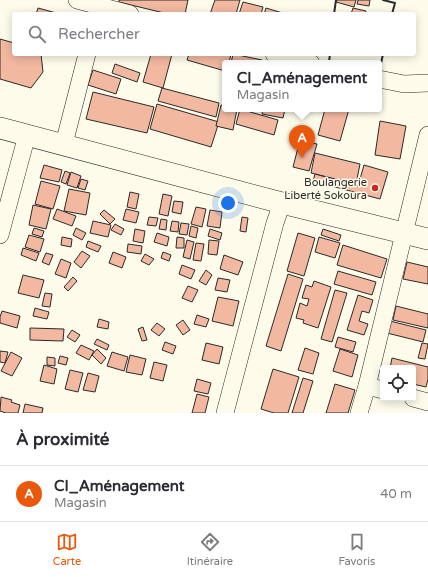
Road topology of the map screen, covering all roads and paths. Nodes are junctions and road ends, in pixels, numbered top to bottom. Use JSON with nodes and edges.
{"nodes":[{"id":1,"x":77,"y":0,"type":"edge"},
{"id":2,"x":100,"y":7,"type":"edge"},
{"id":3,"x":121,"y":12,"type":"edge"},
{"id":4,"x":86,"y":56,"type":"edge"},
{"id":5,"x":282,"y":56,"type":"edge"},
{"id":6,"x":299,"y":60,"type":"edge"},
{"id":7,"x":382,"y":80,"type":"edge"},
{"id":8,"x":428,"y":83,"type":"edge"},
{"id":9,"x":0,"y":128,"type":"edge"},
{"id":10,"x":27,"y":135,"type":"junction"},
{"id":11,"x":428,"y":135,"type":"edge"},
{"id":12,"x":64,"y":144,"type":"junction"},
{"id":13,"x":282,"y":203,"type":"junction"},
{"id":14,"x":405,"y":233,"type":"junction"},
{"id":15,"x":0,"y":235,"type":"edge"},
{"id":16,"x":428,"y":239,"type":"edge"},
{"id":17,"x":375,"y":388,"type":"edge"},
{"id":18,"x":416,"y":399,"type":"edge"},
{"id":19,"x":428,"y":402,"type":"edge"},
{"id":20,"x":225,"y":413,"type":"edge"},
{"id":21,"x":359,"y":413,"type":"edge"}],
"edges":[{"from":1,"to":2,"type":"street"},
{"from":2,"to":3,"type":"street"},
{"from":4,"to":12,"type":"street"},
{"from":5,"to":6,"type":"street"},
{"from":7,"to":8,"type":"street"},
{"from":9,"to":10,"type":"main road"},
{"from":10,"to":12,"type":"main road"},
{"from":10,"to":15,"type":"street"},
{"from":11,"to":14,"type":"street"},
{"from":12,"to":13,"type":"main road"},
{"from":13,"to":14,"type":"main road"},
{"from":13,"to":20,"type":"street"},
{"from":14,"to":16,"type":"main road"},
{"from":14,"to":17,"type":"street"},
{"from":17,"to":21,"type":"street"},
{"from":18,"to":19,"type":"street"}]}
